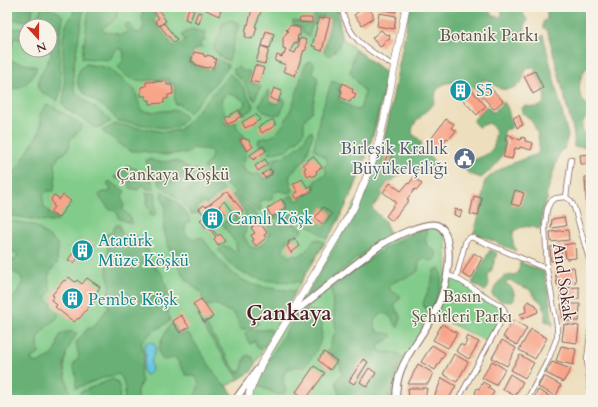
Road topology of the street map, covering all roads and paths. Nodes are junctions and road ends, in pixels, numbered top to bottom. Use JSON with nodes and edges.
{"nodes":[{"id":1,"x":341,"y":7,"type":"edge"},
{"id":2,"x":406,"y":7,"type":"edge"},
{"id":3,"x":394,"y":66,"type":"junction"},
{"id":4,"x":571,"y":159,"type":"dead end"},
{"id":5,"x":566,"y":197,"type":"junction"},
{"id":6,"x":591,"y":266,"type":"edge"},
{"id":7,"x":547,"y":269,"type":"junction"},
{"id":8,"x":447,"y":275,"type":"junction"},
{"id":9,"x":456,"y":278,"type":"junction"},
{"id":10,"x":292,"y":314,"type":"junction"},
{"id":11,"x":591,"y":326,"type":"edge"},
{"id":12,"x":261,"y":364,"type":"junction"},
{"id":13,"x":591,"y":398,"type":"edge"},
{"id":14,"x":235,"y":400,"type":"edge"},
{"id":15,"x":249,"y":400,"type":"edge"},
{"id":16,"x":396,"y":400,"type":"edge"},
{"id":17,"x":458,"y":400,"type":"edge"},
{"id":18,"x":527,"y":400,"type":"edge"}],
"edges":[{"from":1,"to":3,"type":"street"},
{"from":2,"to":3,"type":"main road"},
{"from":3,"to":10,"type":"main road"},
{"from":4,"to":5,"type":"street"},
{"from":5,"to":6,"type":"street"},
{"from":5,"to":7,"type":"street","name":"And Sokak"},
{"from":7,"to":9,"type":"street"},
{"from":7,"to":18,"type":"street","name":"And Sokak"},
{"from":8,"to":9,"type":"street"},
{"from":8,"to":10,"type":"main road"},
{"from":8,"to":16,"type":"main road"},
{"from":9,"to":17,"type":"street"},
{"from":10,"to":12,"type":"main road"},
{"from":11,"to":13,"type":"street"},
{"from":12,"to":14,"type":"main road"},
{"from":12,"to":15,"type":"main road"}]}
